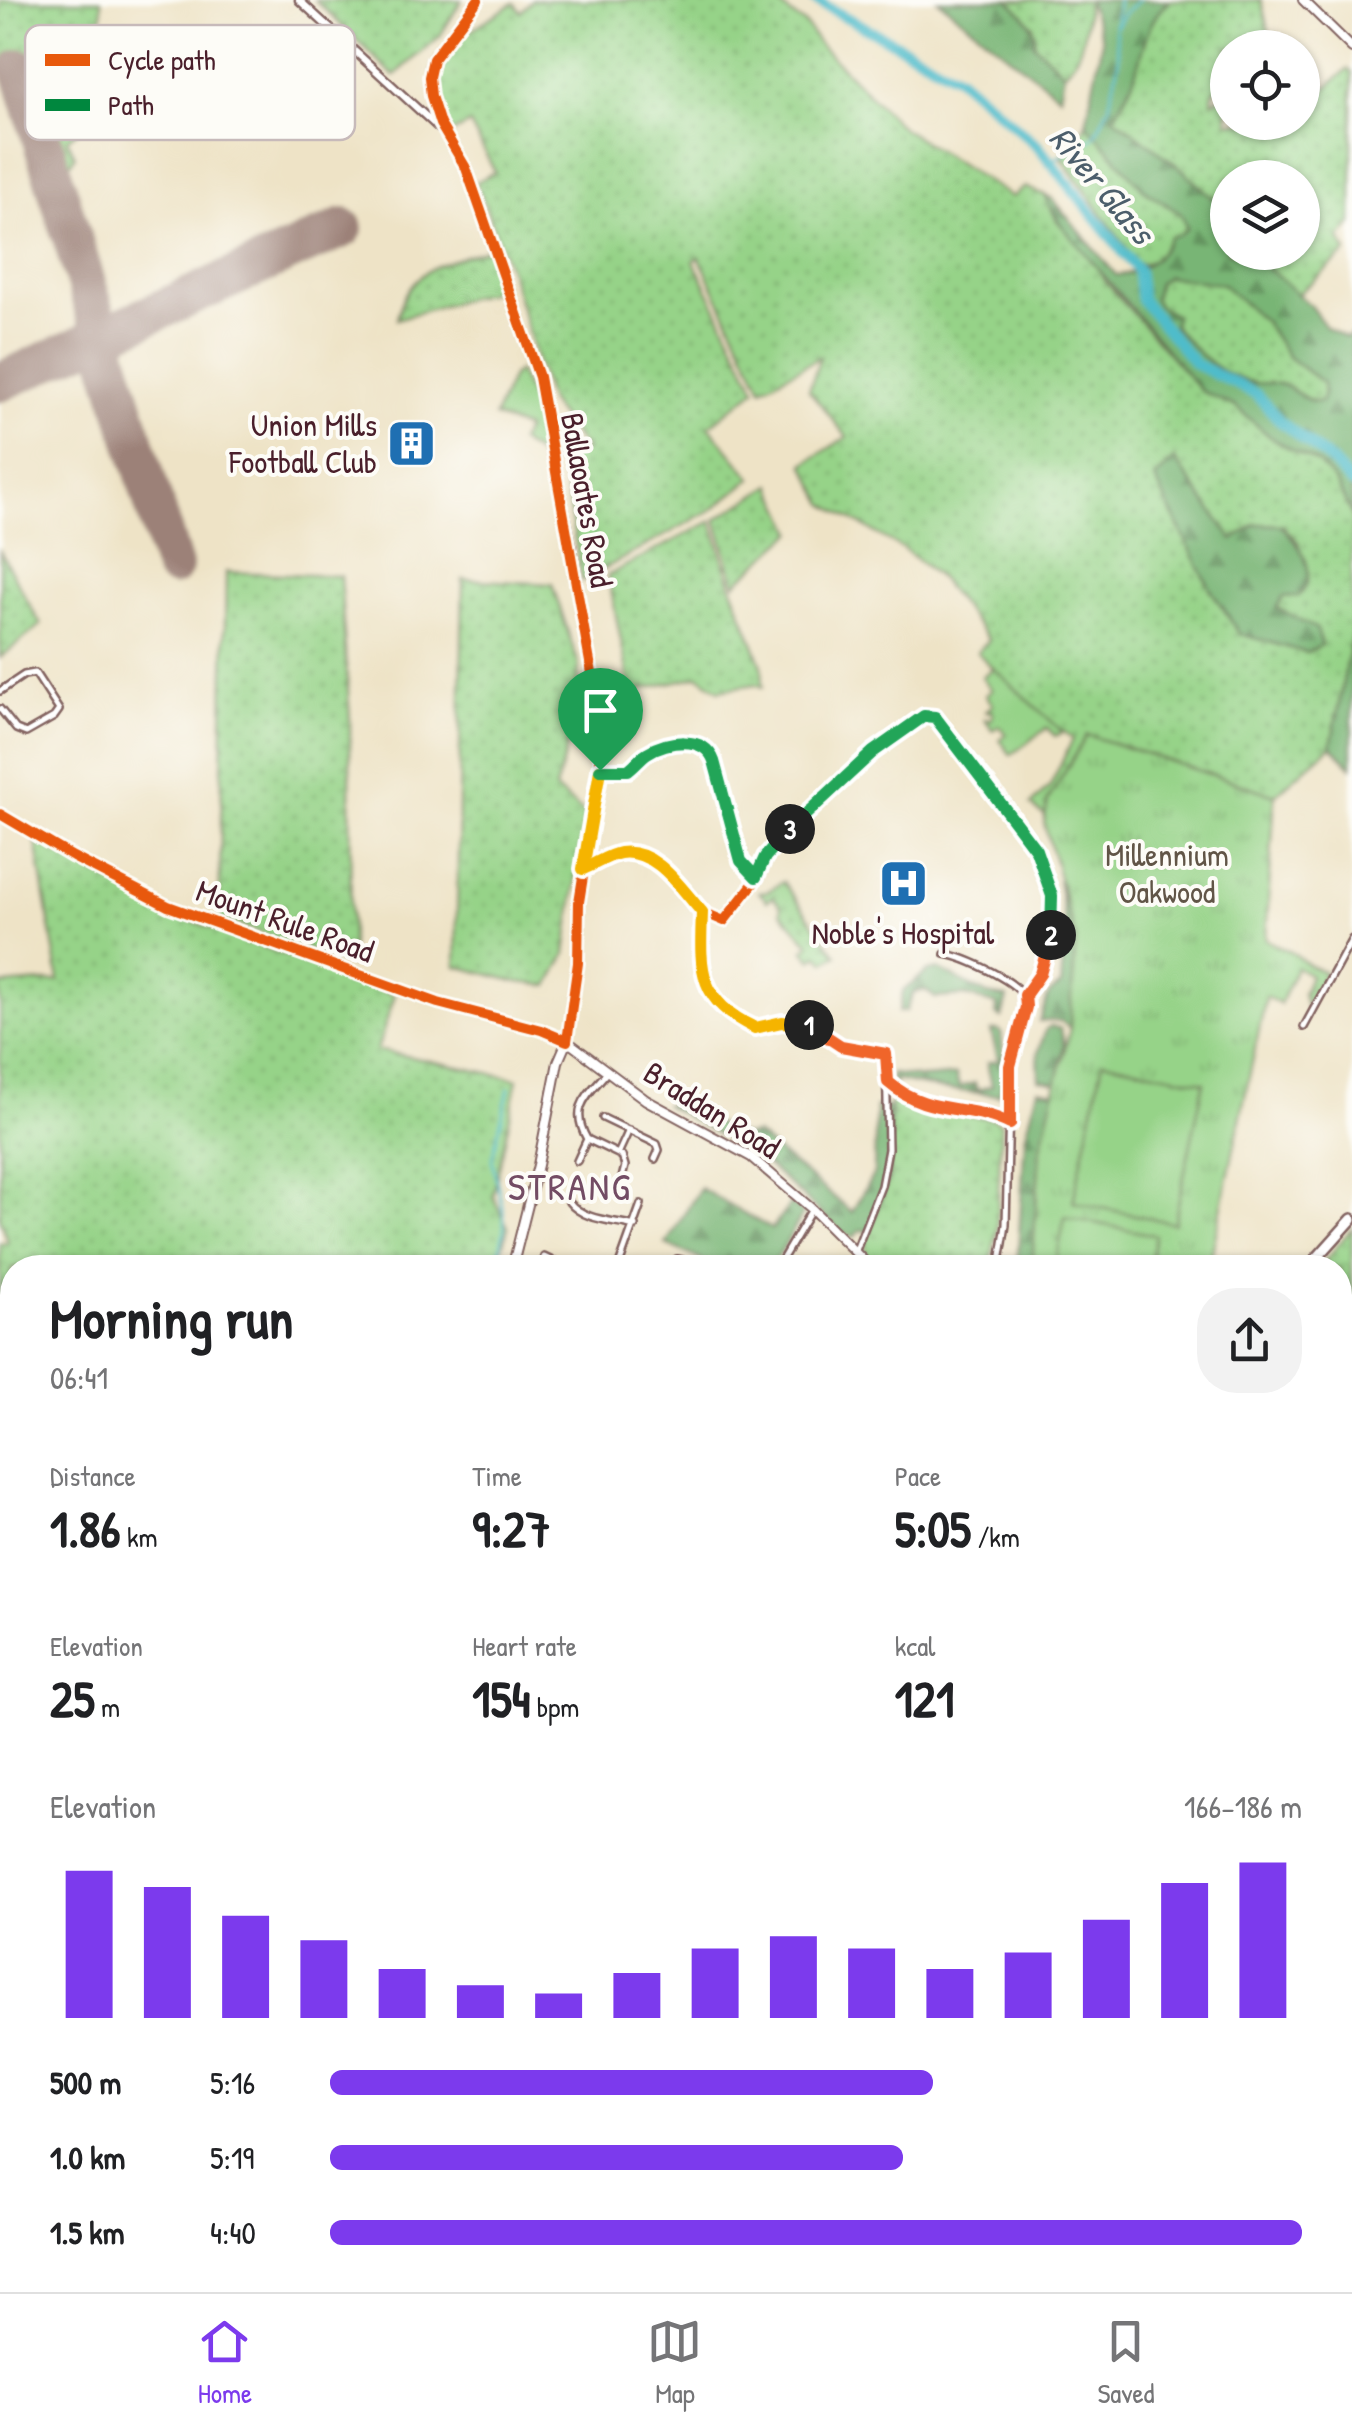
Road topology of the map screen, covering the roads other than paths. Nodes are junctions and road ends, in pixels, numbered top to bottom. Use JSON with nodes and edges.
{"nodes":[{"id":1,"x":299,"y":0,"type":"edge"},
{"id":2,"x":478,"y":0,"type":"edge"},
{"id":3,"x":1303,"y":0,"type":"edge"},
{"id":4,"x":326,"y":25,"type":"edge"},
{"id":5,"x":1352,"y":48,"type":"edge"},
{"id":6,"x":355,"y":51,"type":"edge"},
{"id":7,"x":445,"y":134,"type":"junction"},
{"id":8,"x":0,"y":691,"type":"edge"},
{"id":9,"x":0,"y":709,"type":"edge"},
{"id":10,"x":600,"y":770,"type":"junction"},
{"id":11,"x":0,"y":814,"type":"edge"},
{"id":12,"x":583,"y":869,"type":"junction"},
{"id":13,"x":756,"y":877,"type":"junction"},
{"id":14,"x":702,"y":912,"type":"junction"},
{"id":15,"x":1352,"y":939,"type":"edge"},
{"id":16,"x":945,"y":954,"type":"dead end"},
{"id":17,"x":1025,"y":995,"type":"junction"},
{"id":18,"x":1304,"y":1027,"type":"dead end"},
{"id":19,"x":567,"y":1041,"type":"junction"},
{"id":20,"x":608,"y":1072,"type":"junction"},
{"id":21,"x":888,"y":1082,"type":"junction"},
{"id":22,"x":603,"y":1118,"type":"dead end"},
{"id":23,"x":1010,"y":1124,"type":"junction"},
{"id":24,"x":629,"y":1129,"type":"junction"},
{"id":25,"x":587,"y":1140,"type":"junction"},
{"id":26,"x":618,"y":1154,"type":"junction"},
{"id":27,"x":655,"y":1159,"type":"dead end"},
{"id":28,"x":577,"y":1161,"type":"dead end"},
{"id":29,"x":622,"y":1178,"type":"dead end"},
{"id":30,"x":568,"y":1202,"type":"dead end"},
{"id":31,"x":641,"y":1204,"type":"dead end"},
{"id":32,"x":812,"y":1209,"type":"junction"},
{"id":33,"x":1352,"y":1219,"type":"edge"},
{"id":34,"x":635,"y":1226,"type":"junction"},
{"id":35,"x":856,"y":1250,"type":"junction"},
{"id":36,"x":515,"y":1255,"type":"edge"},
{"id":37,"x":623,"y":1255,"type":"edge"},
{"id":38,"x":785,"y":1255,"type":"edge"},
{"id":39,"x":860,"y":1255,"type":"edge"},
{"id":40,"x":1002,"y":1255,"type":"edge"},
{"id":41,"x":1320,"y":1255,"type":"edge"}],
"edges":[{"from":1,"to":4,"type":"main road"},
{"from":2,"to":7,"type":"main road","name":"Ballaoates Road"},
{"from":3,"to":5,"type":"main road"},
{"from":6,"to":7,"type":"main road"},
{"from":7,"to":10,"type":"main road","name":"Ballaoates Road"},
{"from":8,"to":9,"type":"street"},
{"from":10,"to":12,"type":"main road","name":"Ballaoates Road"},
{"from":10,"to":13,"type":"street"},
{"from":11,"to":19,"type":"main road","name":"Mount Rule Road"},
{"from":12,"to":14,"type":"street"},
{"from":12,"to":19,"type":"main road","name":"Ballaoates Road"},
{"from":13,"to":14,"type":"street"},
{"from":13,"to":17,"type":"street"},
{"from":14,"to":21,"type":"street"},
{"from":15,"to":18,"type":"street"},
{"from":16,"to":17,"type":"street"},
{"from":17,"to":23,"type":"street"},
{"from":19,"to":20,"type":"main road","name":"Braddan Road"},
{"from":19,"to":36,"type":"main road","name":"Ballaoates Road"},
{"from":20,"to":25,"type":"street"},
{"from":20,"to":32,"type":"main road","name":"Braddan Road"},
{"from":21,"to":23,"type":"street"},
{"from":21,"to":35,"type":"street"},
{"from":22,"to":24,"type":"street"},
{"from":23,"to":40,"type":"street"},
{"from":24,"to":26,"type":"street"},
{"from":24,"to":27,"type":"street"},
{"from":25,"to":26,"type":"street"},
{"from":25,"to":28,"type":"street"},
{"from":26,"to":29,"type":"street"},
{"from":30,"to":34,"type":"street"},
{"from":31,"to":34,"type":"street"},
{"from":32,"to":35,"type":"main road","name":"Braddan Road"},
{"from":32,"to":38,"type":"street"},
{"from":33,"to":41,"type":"highway"},
{"from":34,"to":37,"type":"street"},
{"from":35,"to":39,"type":"main road","name":"Braddan Road"}]}
